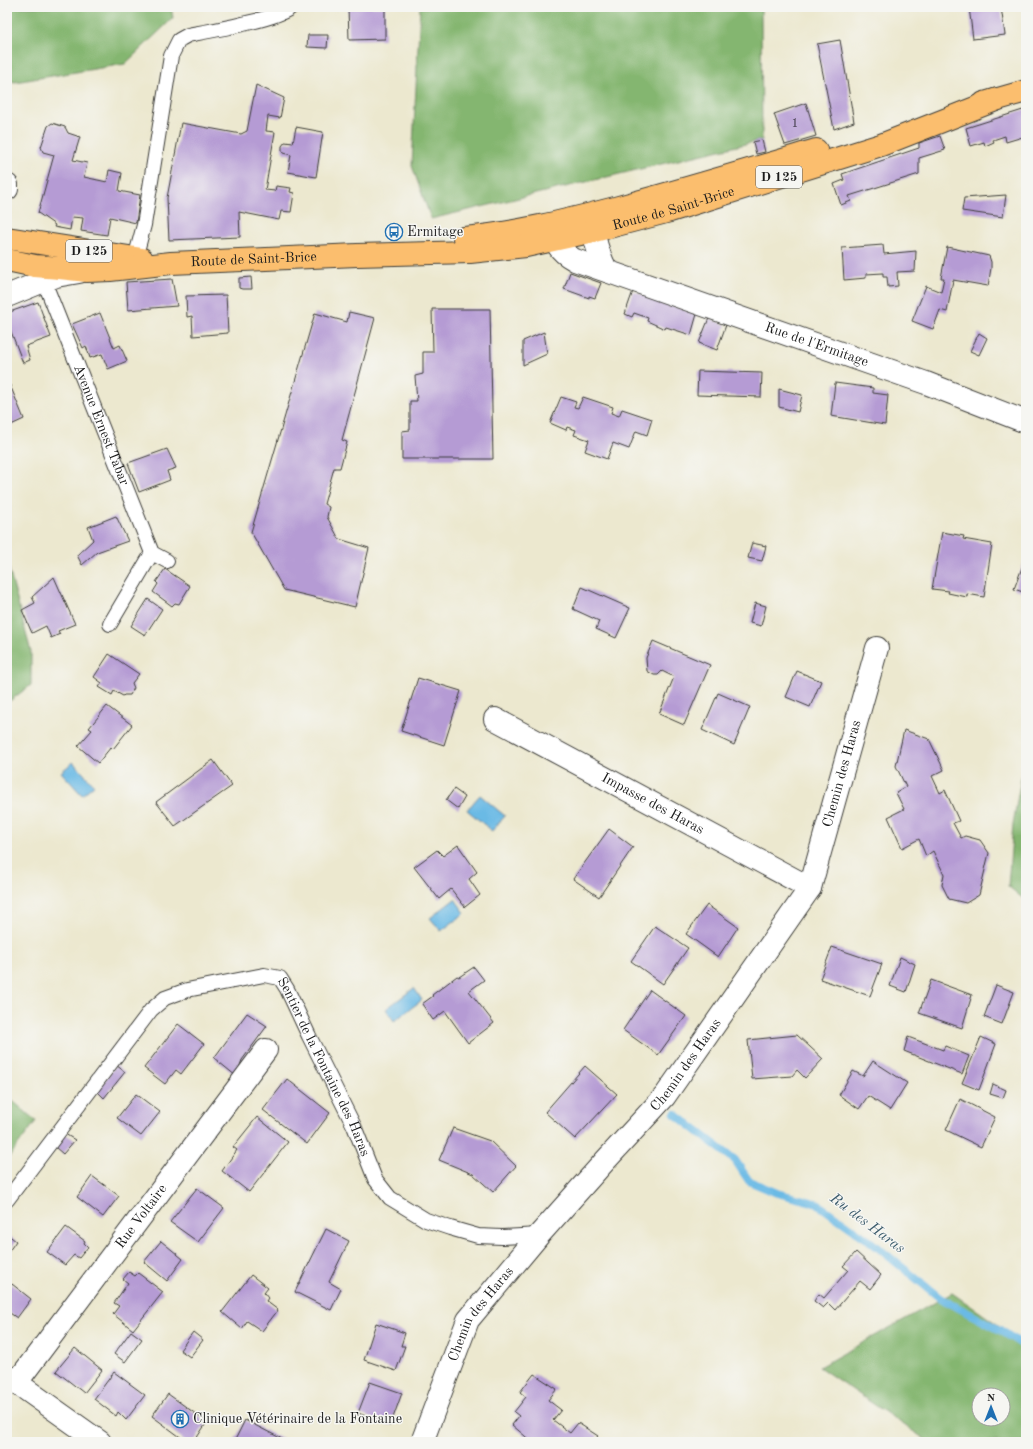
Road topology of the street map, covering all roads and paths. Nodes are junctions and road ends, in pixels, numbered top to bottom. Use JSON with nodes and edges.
{"nodes":[{"id":1,"x":291,"y":7,"type":"edge"},
{"id":2,"x":1026,"y":91,"type":"edge"},
{"id":3,"x":7,"y":184,"type":"edge"},
{"id":4,"x":7,"y":189,"type":"edge"},
{"id":5,"x":592,"y":223,"type":"junction"},
{"id":6,"x":553,"y":232,"type":"junction"},
{"id":7,"x":7,"y":238,"type":"edge"},
{"id":8,"x":45,"y":244,"type":"junction"},
{"id":9,"x":7,"y":252,"type":"edge"},
{"id":10,"x":7,"y":260,"type":"edge"},
{"id":11,"x":134,"y":263,"type":"junction"},
{"id":12,"x":88,"y":271,"type":"junction"},
{"id":13,"x":607,"y":271,"type":"junction"},
{"id":14,"x":44,"y":281,"type":"junction"},
{"id":15,"x":7,"y":296,"type":"edge"},
{"id":16,"x":1026,"y":422,"type":"edge"},
{"id":17,"x":152,"y":553,"type":"junction"},
{"id":18,"x":167,"y":561,"type":"dead end"},
{"id":19,"x":110,"y":624,"type":"dead end"},
{"id":20,"x":877,"y":648,"type":"dead end"},
{"id":21,"x":495,"y":719,"type":"dead end"},
{"id":22,"x":810,"y":888,"type":"junction"},
{"id":23,"x":266,"y":1050,"type":"dead end"},
{"id":24,"x":7,"y":1200,"type":"edge"},
{"id":25,"x":539,"y":1235,"type":"junction"},
{"id":26,"x":12,"y":1379,"type":"edge"},
{"id":27,"x":100,"y":1442,"type":"edge"},
{"id":28,"x":422,"y":1442,"type":"edge"}],
"edges":[{"from":1,"to":11,"type":"lane"},
{"from":2,"to":5,"type":"main road","name":"Route de Saint-Brice","number":"D 125"},
{"from":3,"to":4,"type":"street"},
{"from":5,"to":6,"type":"main road","name":"Route de Saint-Brice","number":"D 125"},
{"from":5,"to":13,"type":"street"},
{"from":6,"to":11,"type":"main road","name":"Route de Saint-Brice","number":"D 125"},
{"from":6,"to":13,"type":"street","name":"Rue de l'Ermitage"},
{"from":7,"to":8,"type":"main road","name":"Route de Saint-Brice","number":"D 125"},
{"from":8,"to":9,"type":"street"},
{"from":8,"to":11,"type":"main road","name":"Route de Saint-Brice","number":"D 125"},
{"from":10,"to":12,"type":"main road","name":"Route de Saint-Brice","number":"D 125"},
{"from":11,"to":12,"type":"main road","name":"Route de Saint-Brice","number":"D 125"},
{"from":12,"to":14,"type":"street"},
{"from":13,"to":16,"type":"street","name":"Rue de l'Ermitage"},
{"from":14,"to":15,"type":"street"},
{"from":14,"to":17,"type":"lane","name":"Avenue Ernest Tabar"},
{"from":17,"to":18,"type":"lane"},
{"from":17,"to":19,"type":"lane"},
{"from":20,"to":22,"type":"street","name":"Chemin des Haras"},
{"from":21,"to":22,"type":"street","name":"Impasse des Haras"},
{"from":22,"to":25,"type":"street","name":"Chemin des Haras"},
{"from":23,"to":26,"type":"street","name":"Rue Voltaire"},
{"from":24,"to":25,"type":"lane","name":"Sentier de la Fontaine des Haras"},
{"from":25,"to":28,"type":"street","name":"Chemin des Haras"},
{"from":26,"to":27,"type":"street"}]}
